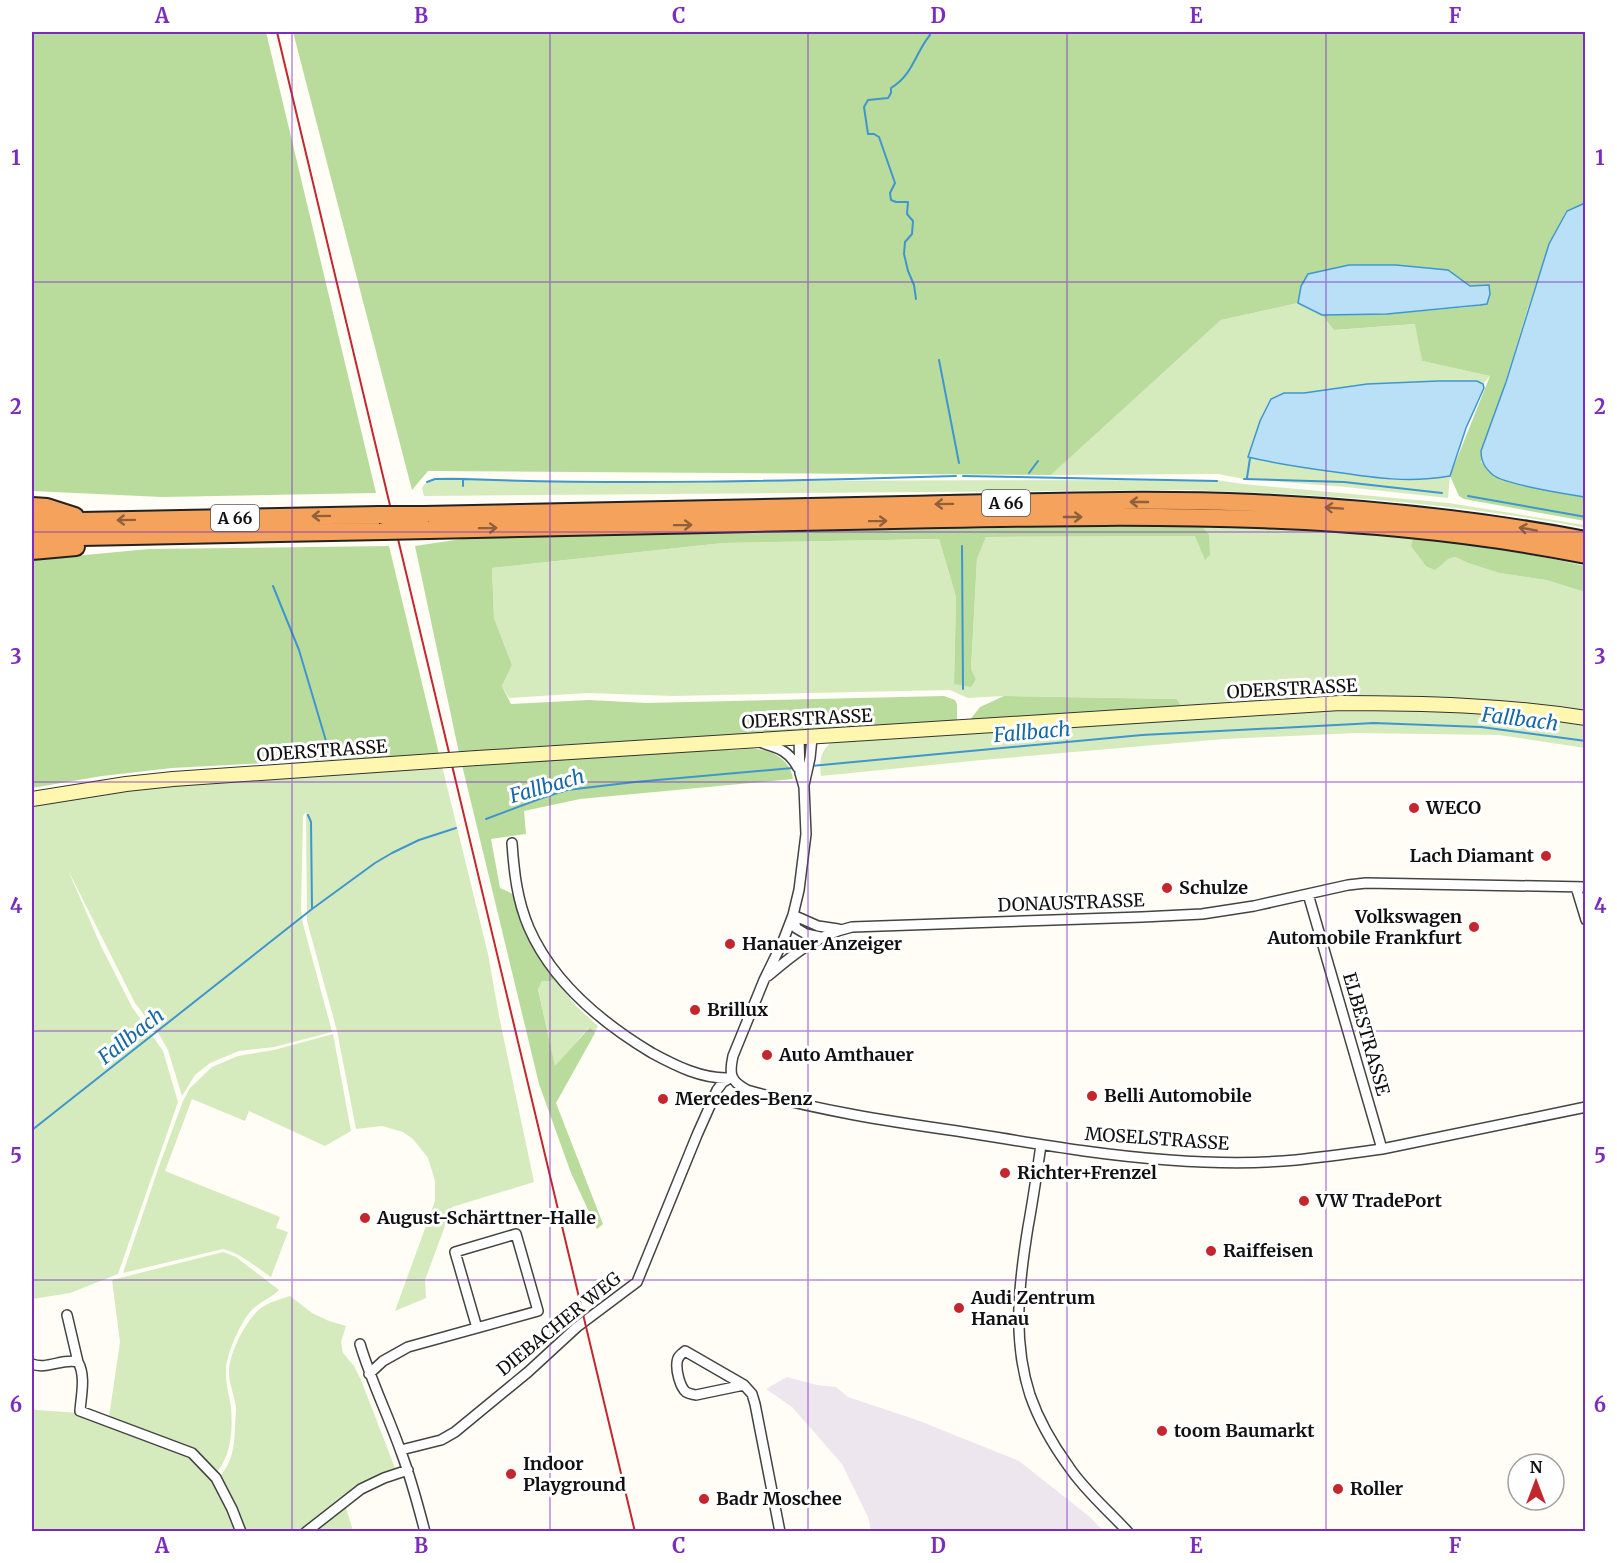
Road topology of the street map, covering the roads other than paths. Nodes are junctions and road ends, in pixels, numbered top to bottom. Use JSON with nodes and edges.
{"nodes":[{"id":1,"x":32,"y":507,"type":"edge"},
{"id":2,"x":90,"y":520,"type":"junction"},
{"id":3,"x":32,"y":522,"type":"edge"},
{"id":4,"x":427,"y":522,"type":"junction"},
{"id":5,"x":381,"y":523,"type":"junction"},
{"id":6,"x":133,"y":536,"type":"junction"},
{"id":7,"x":32,"y":538,"type":"edge"},
{"id":8,"x":1586,"y":540,"type":"edge"},
{"id":9,"x":32,"y":551,"type":"edge"},
{"id":10,"x":1586,"y":555,"type":"edge"},
{"id":11,"x":1586,"y":718,"type":"edge"},
{"id":12,"x":806,"y":738,"type":"junction"},
{"id":13,"x":755,"y":740,"type":"junction"},
{"id":14,"x":797,"y":760,"type":"junction"},
{"id":15,"x":804,"y":771,"type":"junction"},
{"id":16,"x":32,"y":799,"type":"edge"},
{"id":17,"x":512,"y":843,"type":"dead end"},
{"id":18,"x":1581,"y":887,"type":"edge"},
{"id":19,"x":1308,"y":894,"type":"junction"},
{"id":20,"x":793,"y":915,"type":"junction"},
{"id":21,"x":1586,"y":920,"type":"edge"},
{"id":22,"x":843,"y":929,"type":"junction"},
{"id":23,"x":820,"y":937,"type":"junction"},
{"id":24,"x":764,"y":980,"type":"junction"},
{"id":25,"x":732,"y":1077,"type":"junction"},
{"id":26,"x":1586,"y":1107,"type":"edge"},
{"id":27,"x":1041,"y":1145,"type":"junction"},
{"id":28,"x":1382,"y":1149,"type":"junction"},
{"id":29,"x":67,"y":1315,"type":"dead end"},
{"id":30,"x":477,"y":1328,"type":"junction"},
{"id":31,"x":360,"y":1344,"type":"dead end"},
{"id":32,"x":78,"y":1362,"type":"junction"},
{"id":33,"x":32,"y":1364,"type":"edge"},
{"id":34,"x":369,"y":1374,"type":"junction"},
{"id":35,"x":744,"y":1385,"type":"junction"},
{"id":36,"x":400,"y":1450,"type":"junction"},
{"id":37,"x":408,"y":1470,"type":"junction"},
{"id":38,"x":241,"y":1532,"type":"edge"},
{"id":39,"x":306,"y":1532,"type":"edge"},
{"id":40,"x":425,"y":1532,"type":"edge"},
{"id":41,"x":780,"y":1532,"type":"edge"},
{"id":42,"x":1128,"y":1532,"type":"edge"}],
"edges":[{"from":1,"to":2,"type":"highway"},
{"from":2,"to":3,"type":"highway","number":"A 66"},
{"from":5,"to":2,"type":"highway","number":"A 66","one_way":true},
{"from":4,"to":5,"type":"highway","number":"A 66","bridge":true},
{"from":8,"to":4,"type":"highway","number":"A 66","one_way":true},
{"from":4,"to":10,"type":"highway","number":"A 66","one_way":true},
{"from":5,"to":6,"type":"highway","number":"A 66"},
{"from":6,"to":7,"type":"highway","number":"A 66"},
{"from":6,"to":9,"type":"highway","number":"A 66"},
{"from":11,"to":12,"type":"street","name":"ODERSTRASSE"},
{"from":12,"to":13,"type":"street","name":"ODERSTRASSE"},
{"from":12,"to":14,"type":"street"},
{"from":12,"to":15,"type":"street"},
{"from":13,"to":14,"type":"street"},
{"from":13,"to":16,"type":"street","name":"ODERSTRASSE","bridge":true},
{"from":14,"to":15,"type":"street"},
{"from":15,"to":20,"type":"street"},
{"from":17,"to":25,"type":"street","name":"MOSELSTRASSE"},
{"from":18,"to":19,"type":"street","name":"DONAUSTRASSE"},
{"from":18,"to":21,"type":"street"},
{"from":19,"to":22,"type":"street","name":"DONAUSTRASSE"},
{"from":19,"to":28,"type":"street","name":"ELBESTRASSE"},
{"from":20,"to":22,"type":"street","name":"DONAUSTRASSE"},
{"from":20,"to":23,"type":"street"},
{"from":20,"to":24,"type":"street"},
{"from":22,"to":23,"type":"street","name":"DONAUSTRASSE"},
{"from":23,"to":24,"type":"street","name":"DONAUSTRASSE"},
{"from":24,"to":25,"type":"street"},
{"from":25,"to":27,"type":"street","name":"MOSELSTRASSE"},
{"from":25,"to":36,"type":"street","name":"DIEBACHER WEG"},
{"from":26,"to":28,"type":"street","name":"MOSELSTRASSE"},
{"from":27,"to":28,"type":"street","name":"MOSELSTRASSE"},
{"from":27,"to":42,"type":"street"},
{"from":29,"to":32,"type":"street"},
{"from":30,"to":30,"type":"street"},
{"from":30,"to":34,"type":"street"},
{"from":31,"to":34,"type":"street"},
{"from":32,"to":33,"type":"street"},
{"from":32,"to":38,"type":"street"},
{"from":34,"to":36,"type":"street"},
{"from":35,"to":35,"type":"street"},
{"from":35,"to":41,"type":"street"},
{"from":36,"to":37,"type":"street"},
{"from":37,"to":39,"type":"street"},
{"from":37,"to":40,"type":"street"}]}
